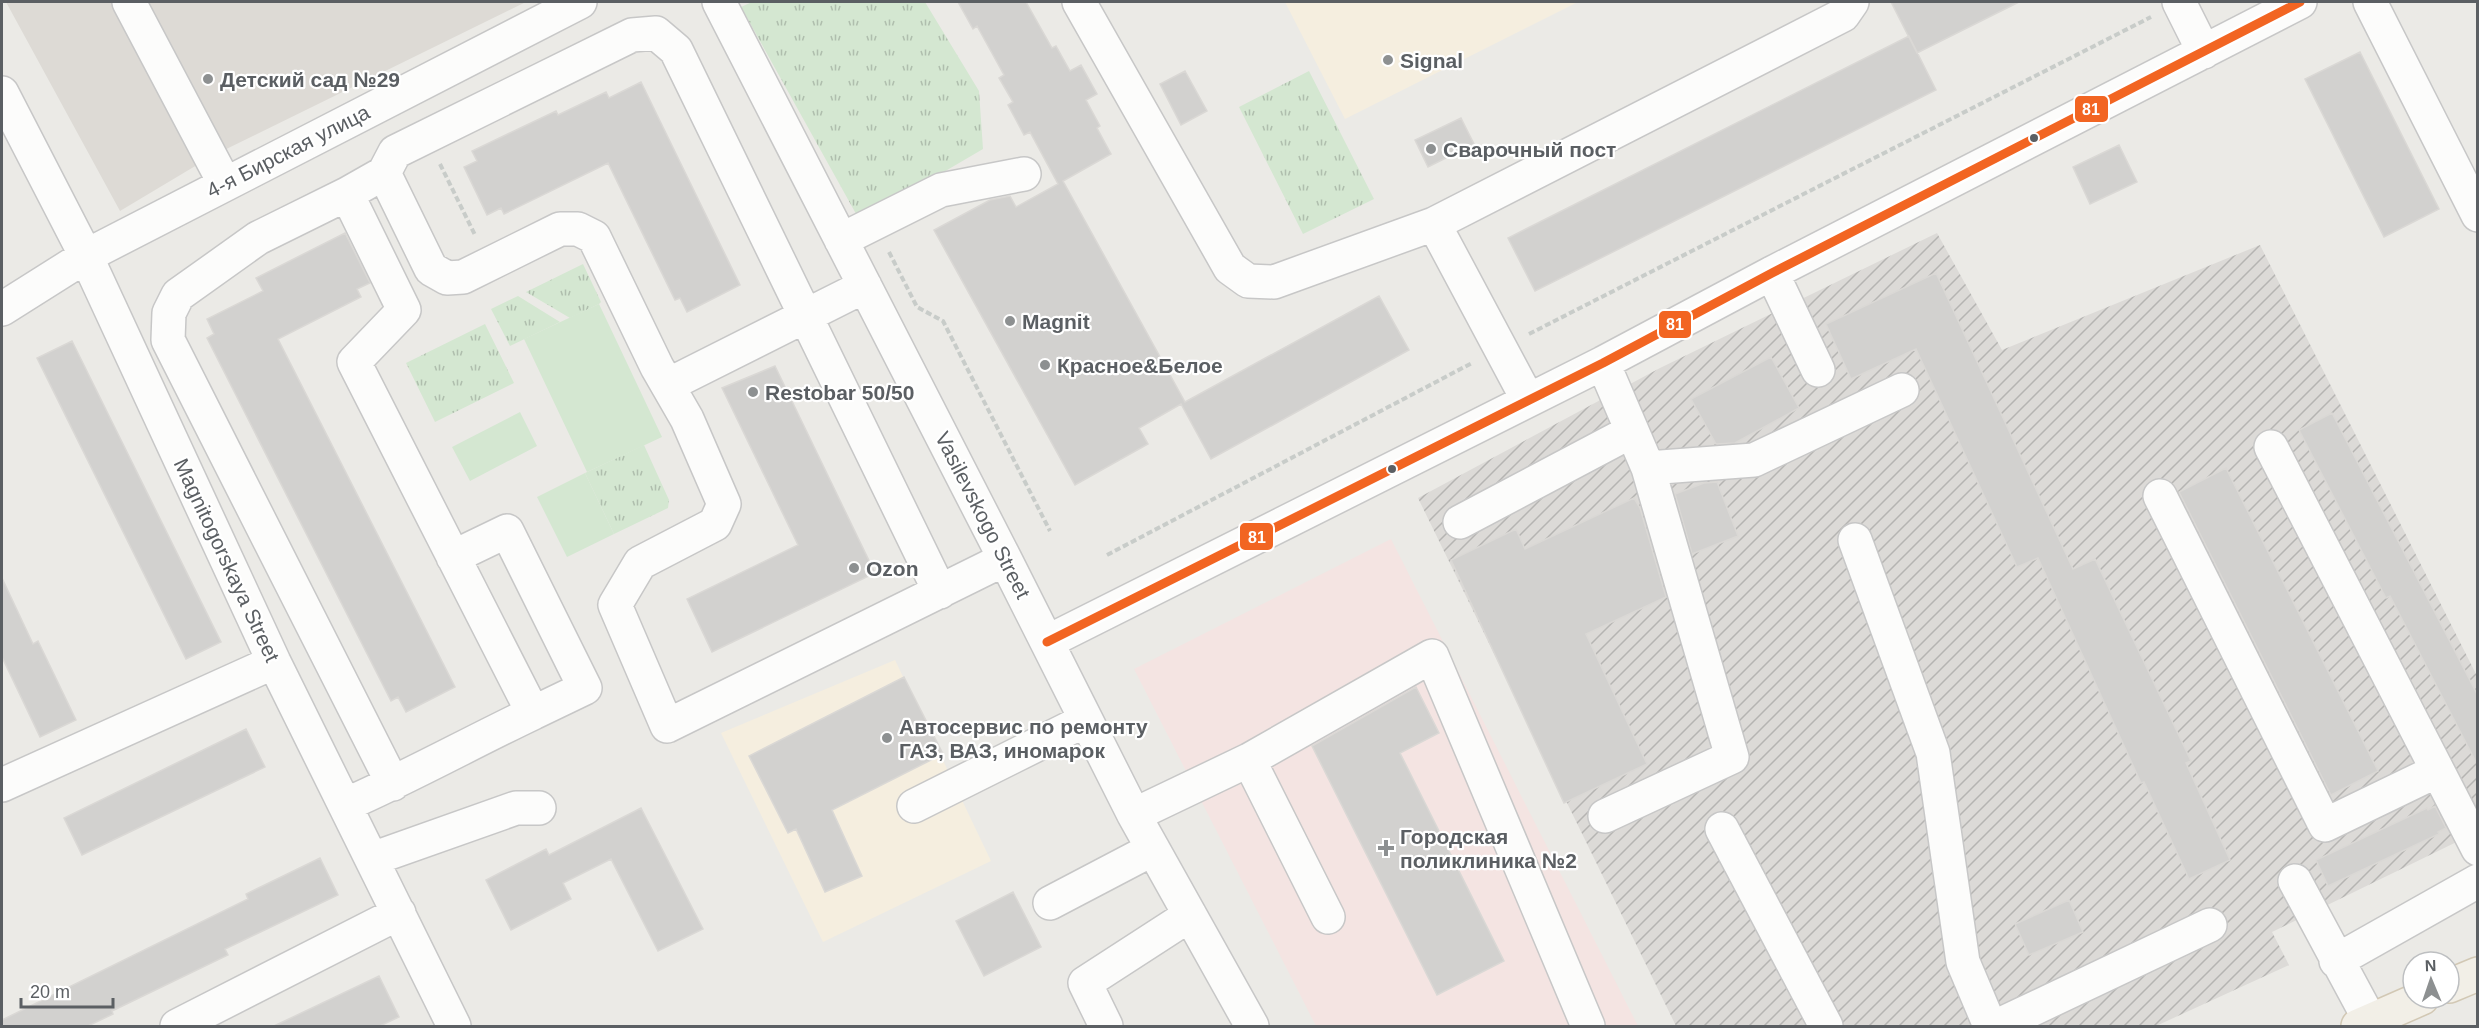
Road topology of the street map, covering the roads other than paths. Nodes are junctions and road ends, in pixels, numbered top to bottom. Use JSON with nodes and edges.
{"nodes":[{"id":1,"x":129,"y":2,"type":"edge"},
{"id":2,"x":580,"y":2,"type":"edge"},
{"id":3,"x":718,"y":2,"type":"edge"},
{"id":4,"x":1079,"y":2,"type":"edge"},
{"id":5,"x":1852,"y":2,"type":"edge"},
{"id":6,"x":2179,"y":2,"type":"edge"},
{"id":7,"x":2300,"y":2,"type":"edge"},
{"id":8,"x":2370,"y":2,"type":"edge"},
{"id":9,"x":2204,"y":52,"type":"junction"},
{"id":10,"x":2,"y":93,"type":"edge"},
{"id":11,"x":384,"y":173,"type":"junction"},
{"id":12,"x":1024,"y":174,"type":"dead end"},
{"id":13,"x":225,"y":184,"type":"junction"},
{"id":14,"x":347,"y":194,"type":"junction"},
{"id":15,"x":2478,"y":215,"type":"edge"},
{"id":16,"x":1434,"y":224,"type":"junction"},
{"id":17,"x":841,"y":240,"type":"junction"},
{"id":18,"x":86,"y":256,"type":"junction"},
{"id":19,"x":1772,"y":273,"type":"junction"},
{"id":20,"x":865,"y":286,"type":"junction"},
{"id":21,"x":2,"y":309,"type":"edge"},
{"id":22,"x":808,"y":316,"type":"junction"},
{"id":23,"x":1604,"y":363,"type":"junction"},
{"id":24,"x":1818,"y":370,"type":"dead end"},
{"id":25,"x":668,"y":385,"type":"junction"},
{"id":26,"x":1902,"y":390,"type":"dead end"},
{"id":27,"x":1528,"y":400,"type":"junction"},
{"id":28,"x":1632,"y":431,"type":"junction"},
{"id":29,"x":2271,"y":447,"type":"dead end"},
{"id":30,"x":1648,"y":468,"type":"junction"},
{"id":31,"x":2160,"y":496,"type":"dead end"},
{"id":32,"x":1460,"y":522,"type":"dead end"},
{"id":33,"x":1855,"y":540,"type":"dead end"},
{"id":34,"x":453,"y":557,"type":"junction"},
{"id":35,"x":1005,"y":559,"type":"junction"},
{"id":36,"x":940,"y":592,"type":"junction"},
{"id":37,"x":1047,"y":642,"type":"junction"},
{"id":38,"x":274,"y":662,"type":"junction"},
{"id":39,"x":533,"y":713,"type":"junction"},
{"id":40,"x":1086,"y":720,"type":"junction"},
{"id":41,"x":1249,"y":760,"type":"junction"},
{"id":42,"x":2437,"y":771,"type":"junction"},
{"id":43,"x":393,"y":784,"type":"junction"},
{"id":44,"x":2,"y":785,"type":"edge"},
{"id":45,"x":345,"y":805,"type":"junction"},
{"id":46,"x":914,"y":806,"type":"dead end"},
{"id":47,"x":539,"y":808,"type":"dead end"},
{"id":48,"x":1134,"y":815,"type":"junction"},
{"id":49,"x":1605,"y":816,"type":"dead end"},
{"id":50,"x":1722,"y":829,"type":"dead end"},
{"id":51,"x":1153,"y":849,"type":"junction"},
{"id":52,"x":2478,"y":849,"type":"edge"},
{"id":53,"x":372,"y":859,"type":"junction"},
{"id":54,"x":2295,"y":881,"type":"dead end"},
{"id":55,"x":2478,"y":881,"type":"edge"},
{"id":56,"x":1050,"y":903,"type":"dead end"},
{"id":57,"x":399,"y":914,"type":"junction"},
{"id":58,"x":1190,"y":915,"type":"junction"},
{"id":59,"x":1328,"y":917,"type":"dead end"},
{"id":60,"x":2210,"y":926,"type":"dead end"},
{"id":61,"x":2336,"y":961,"type":"junction"},
{"id":62,"x":2478,"y":974,"type":"edge"},
{"id":63,"x":2461,"y":981,"type":"edge"},
{"id":64,"x":2401,"y":1008,"type":"edge"},
{"id":65,"x":2367,"y":1025,"type":"edge"},
{"id":66,"x":177,"y":1026,"type":"edge"},
{"id":67,"x":454,"y":1026,"type":"edge"},
{"id":68,"x":1106,"y":1026,"type":"edge"},
{"id":69,"x":1252,"y":1026,"type":"edge"},
{"id":70,"x":1588,"y":1026,"type":"edge"},
{"id":71,"x":1826,"y":1026,"type":"edge"},
{"id":72,"x":1990,"y":1026,"type":"edge"},
{"id":73,"x":1997,"y":1026,"type":"edge"}],
"edges":[{"from":1,"to":13,"type":"street"},
{"from":2,"to":13,"type":"street","name":"4-я Бирская улица"},
{"from":3,"to":17,"type":"street","name":"Vasilevskogo Street"},
{"from":4,"to":16,"type":"street"},
{"from":5,"to":16,"type":"street"},
{"from":6,"to":9,"type":"street"},
{"from":7,"to":9,"type":"street"},
{"from":8,"to":15,"type":"street"},
{"from":9,"to":19,"type":"street"},
{"from":10,"to":18,"type":"street","name":"Magnitogorskaya Street"},
{"from":11,"to":14,"type":"street"},
{"from":11,"to":22,"type":"street"},
{"from":11,"to":25,"type":"street"},
{"from":12,"to":17,"type":"street"},
{"from":13,"to":18,"type":"street","name":"4-я Бирская улица"},
{"from":14,"to":34,"type":"street"},
{"from":14,"to":43,"type":"street"},
{"from":16,"to":27,"type":"street"},
{"from":17,"to":20,"type":"street","name":"Vasilevskogo Street"},
{"from":18,"to":21,"type":"street","name":"4-я Бирская улица"},
{"from":18,"to":38,"type":"street","name":"Magnitogorskaya Street"},
{"from":19,"to":23,"type":"street"},
{"from":19,"to":24,"type":"street"},
{"from":20,"to":22,"type":"street"},
{"from":20,"to":35,"type":"street","name":"Vasilevskogo Street"},
{"from":22,"to":25,"type":"street"},
{"from":22,"to":36,"type":"street"},
{"from":23,"to":27,"type":"street"},
{"from":23,"to":28,"type":"street"},
{"from":25,"to":36,"type":"street"},
{"from":26,"to":30,"type":"street"},
{"from":27,"to":37,"type":"street"},
{"from":28,"to":30,"type":"street"},
{"from":28,"to":32,"type":"street"},
{"from":29,"to":42,"type":"street"},
{"from":30,"to":49,"type":"street"},
{"from":31,"to":42,"type":"street"},
{"from":33,"to":72,"type":"street"},
{"from":34,"to":39,"type":"street"},
{"from":34,"to":39,"type":"street"},
{"from":35,"to":36,"type":"street"},
{"from":35,"to":37,"type":"street","name":"Vasilevskogo Street"},
{"from":37,"to":40,"type":"street","name":"Vasilevskogo Street"},
{"from":38,"to":44,"type":"street"},
{"from":38,"to":45,"type":"street","name":"Magnitogorskaya Street"},
{"from":39,"to":43,"type":"street"},
{"from":40,"to":46,"type":"street"},
{"from":40,"to":48,"type":"street","name":"Vasilevskogo Street"},
{"from":41,"to":48,"type":"street"},
{"from":41,"to":59,"type":"street"},
{"from":41,"to":70,"type":"street"},
{"from":42,"to":52,"type":"street"},
{"from":43,"to":45,"type":"street"},
{"from":45,"to":53,"type":"street","name":"Magnitogorskaya Street"},
{"from":47,"to":53,"type":"street"},
{"from":48,"to":51,"type":"street","name":"Vasilevskogo Street"},
{"from":50,"to":71,"type":"street"},
{"from":51,"to":56,"type":"street"},
{"from":51,"to":58,"type":"street","name":"Vasilevskogo Street"},
{"from":53,"to":57,"type":"street","name":"Magnitogorskaya Street"},
{"from":54,"to":61,"type":"street"},
{"from":55,"to":61,"type":"street"},
{"from":57,"to":66,"type":"street"},
{"from":57,"to":67,"type":"street","name":"Magnitogorskaya Street"},
{"from":58,"to":68,"type":"street"},
{"from":58,"to":69,"type":"street","name":"Vasilevskogo Street"},
{"from":60,"to":73,"type":"street"},
{"from":61,"to":65,"type":"street"},
{"from":62,"to":63,"type":"main road"},
{"from":64,"to":65,"type":"main road"}]}
